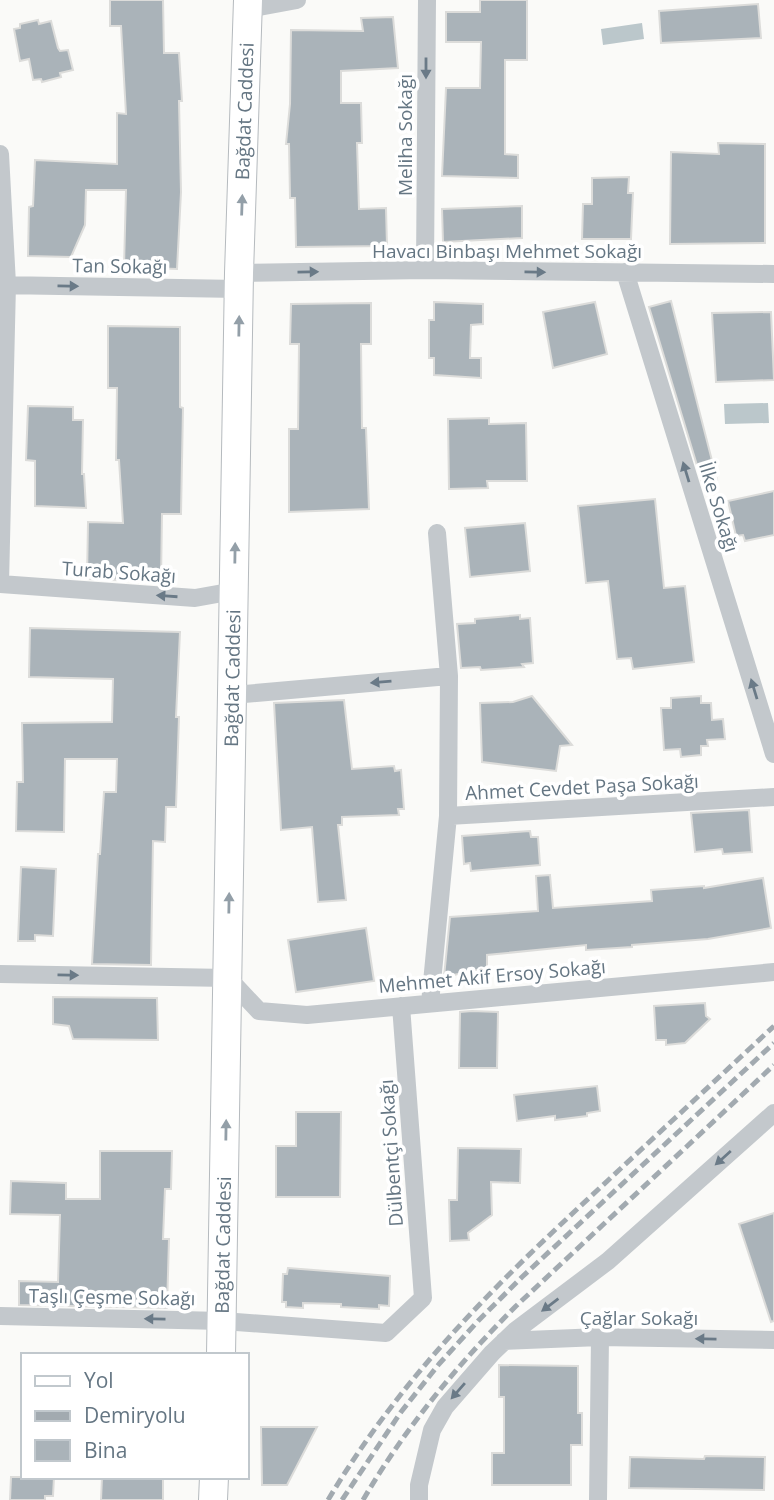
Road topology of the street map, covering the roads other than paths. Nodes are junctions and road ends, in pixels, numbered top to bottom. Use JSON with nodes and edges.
{"nodes":[{"id":1,"x":297,"y":0,"type":"edge"},
{"id":2,"x":427,"y":0,"type":"edge"},
{"id":3,"x":248,"y":5,"type":"edge"},
{"id":4,"x":0,"y":155,"type":"edge"},
{"id":5,"x":425,"y":271,"type":"junction"},
{"id":6,"x":625,"y":272,"type":"junction"},
{"id":7,"x":774,"y":274,"type":"edge"},
{"id":8,"x":239,"y":281,"type":"junction"},
{"id":9,"x":4,"y":285,"type":"edge"},
{"id":10,"x":437,"y":533,"type":"dead end"},
{"id":11,"x":0,"y":584,"type":"edge"},
{"id":12,"x":234,"y":591,"type":"junction"},
{"id":13,"x":449,"y":676,"type":"junction"},
{"id":14,"x":233,"y":695,"type":"junction"},
{"id":15,"x":774,"y":754,"type":"edge"},
{"id":16,"x":774,"y":797,"type":"edge"},
{"id":17,"x":448,"y":816,"type":"junction"},
{"id":18,"x":774,"y":972,"type":"edge"},
{"id":19,"x":0,"y":974,"type":"edge"},
{"id":20,"x":228,"y":978,"type":"junction"},
{"id":21,"x":430,"y":1003,"type":"junction"},
{"id":22,"x":401,"y":1006,"type":"junction"},
{"id":23,"x":774,"y":1113,"type":"edge"},
{"id":24,"x":424,"y":1298,"type":"joint"},
{"id":25,"x":0,"y":1316,"type":"edge"},
{"id":26,"x":223,"y":1321,"type":"junction"},
{"id":27,"x":600,"y":1338,"type":"junction"},
{"id":28,"x":774,"y":1340,"type":"edge"},
{"id":29,"x":504,"y":1341,"type":"junction"},
{"id":30,"x":221,"y":1353,"type":"edge"},
{"id":31,"x":214,"y":1479,"type":"edge"},
{"id":32,"x":213,"y":1500,"type":"edge"},
{"id":33,"x":419,"y":1500,"type":"edge"},
{"id":34,"x":598,"y":1500,"type":"edge"}],
"edges":[{"from":1,"to":3,"type":"street"},
{"from":2,"to":5,"type":"street","name":"Meliha Sokağı","one_way":true},
{"from":8,"to":3,"type":"main road","name":"Bağdat Caddesi","one_way":true},
{"from":4,"to":9,"type":"street"},
{"from":5,"to":6,"type":"street","name":"Havacı Binbaşı Mehmet Sokağı","one_way":true},
{"from":8,"to":5,"type":"street","name":"Havacı Binbaşı Mehmet Sokağı","one_way":true},
{"from":6,"to":7,"type":"street","name":"Havacı Binbaşı Mehmet Sokağı"},
{"from":15,"to":6,"type":"street","name":"İlke Sokağı","one_way":true},
{"from":9,"to":8,"type":"street","name":"Tan Sokağı","one_way":true},
{"from":12,"to":8,"type":"main road","name":"Bağdat Caddesi","one_way":true},
{"from":9,"to":11,"type":"street"},
{"from":10,"to":13,"type":"street","name":"Ahmet Cevdet Paşa Sokağı"},
{"from":12,"to":11,"type":"street","name":"Turab Sokağı","one_way":true},
{"from":12,"to":14,"type":"main road","name":"Bağdat Caddesi"},
{"from":13,"to":14,"type":"street","one_way":true},
{"from":13,"to":17,"type":"street","name":"Ahmet Cevdet Paşa Sokağı"},
{"from":20,"to":14,"type":"main road","name":"Bağdat Caddesi","one_way":true},
{"from":16,"to":17,"type":"street","name":"Ahmet Cevdet Paşa Sokağı"},
{"from":17,"to":21,"type":"street"},
{"from":18,"to":21,"type":"street","name":"Mehmet Akif Ersoy Sokağı"},
{"from":19,"to":20,"type":"street","one_way":true},
{"from":20,"to":22,"type":"street","name":"Mehmet Akif Ersoy Sokağı"},
{"from":26,"to":20,"type":"main road","name":"Bağdat Caddesi","one_way":true},
{"from":21,"to":22,"type":"street","name":"Mehmet Akif Ersoy Sokağı"},
{"from":22,"to":24,"type":"street","name":"Dülbentçi Sokağı"},
{"from":23,"to":29,"type":"street","one_way":true},
{"from":24,"to":26,"type":"street","name":"Taşlı Çeşme Sokağı"},
{"from":26,"to":25,"type":"street","name":"Taşlı Çeşme Sokağı","one_way":true},
{"from":26,"to":30,"type":"main road","name":"Bağdat Caddesi"},
{"from":28,"to":27,"type":"street","name":"Çağlar Sokağı","one_way":true},
{"from":27,"to":29,"type":"street","name":"Çağlar Sokağı"},
{"from":27,"to":34,"type":"street"},
{"from":29,"to":33,"type":"street","one_way":true},
{"from":31,"to":32,"type":"main road"}]}
